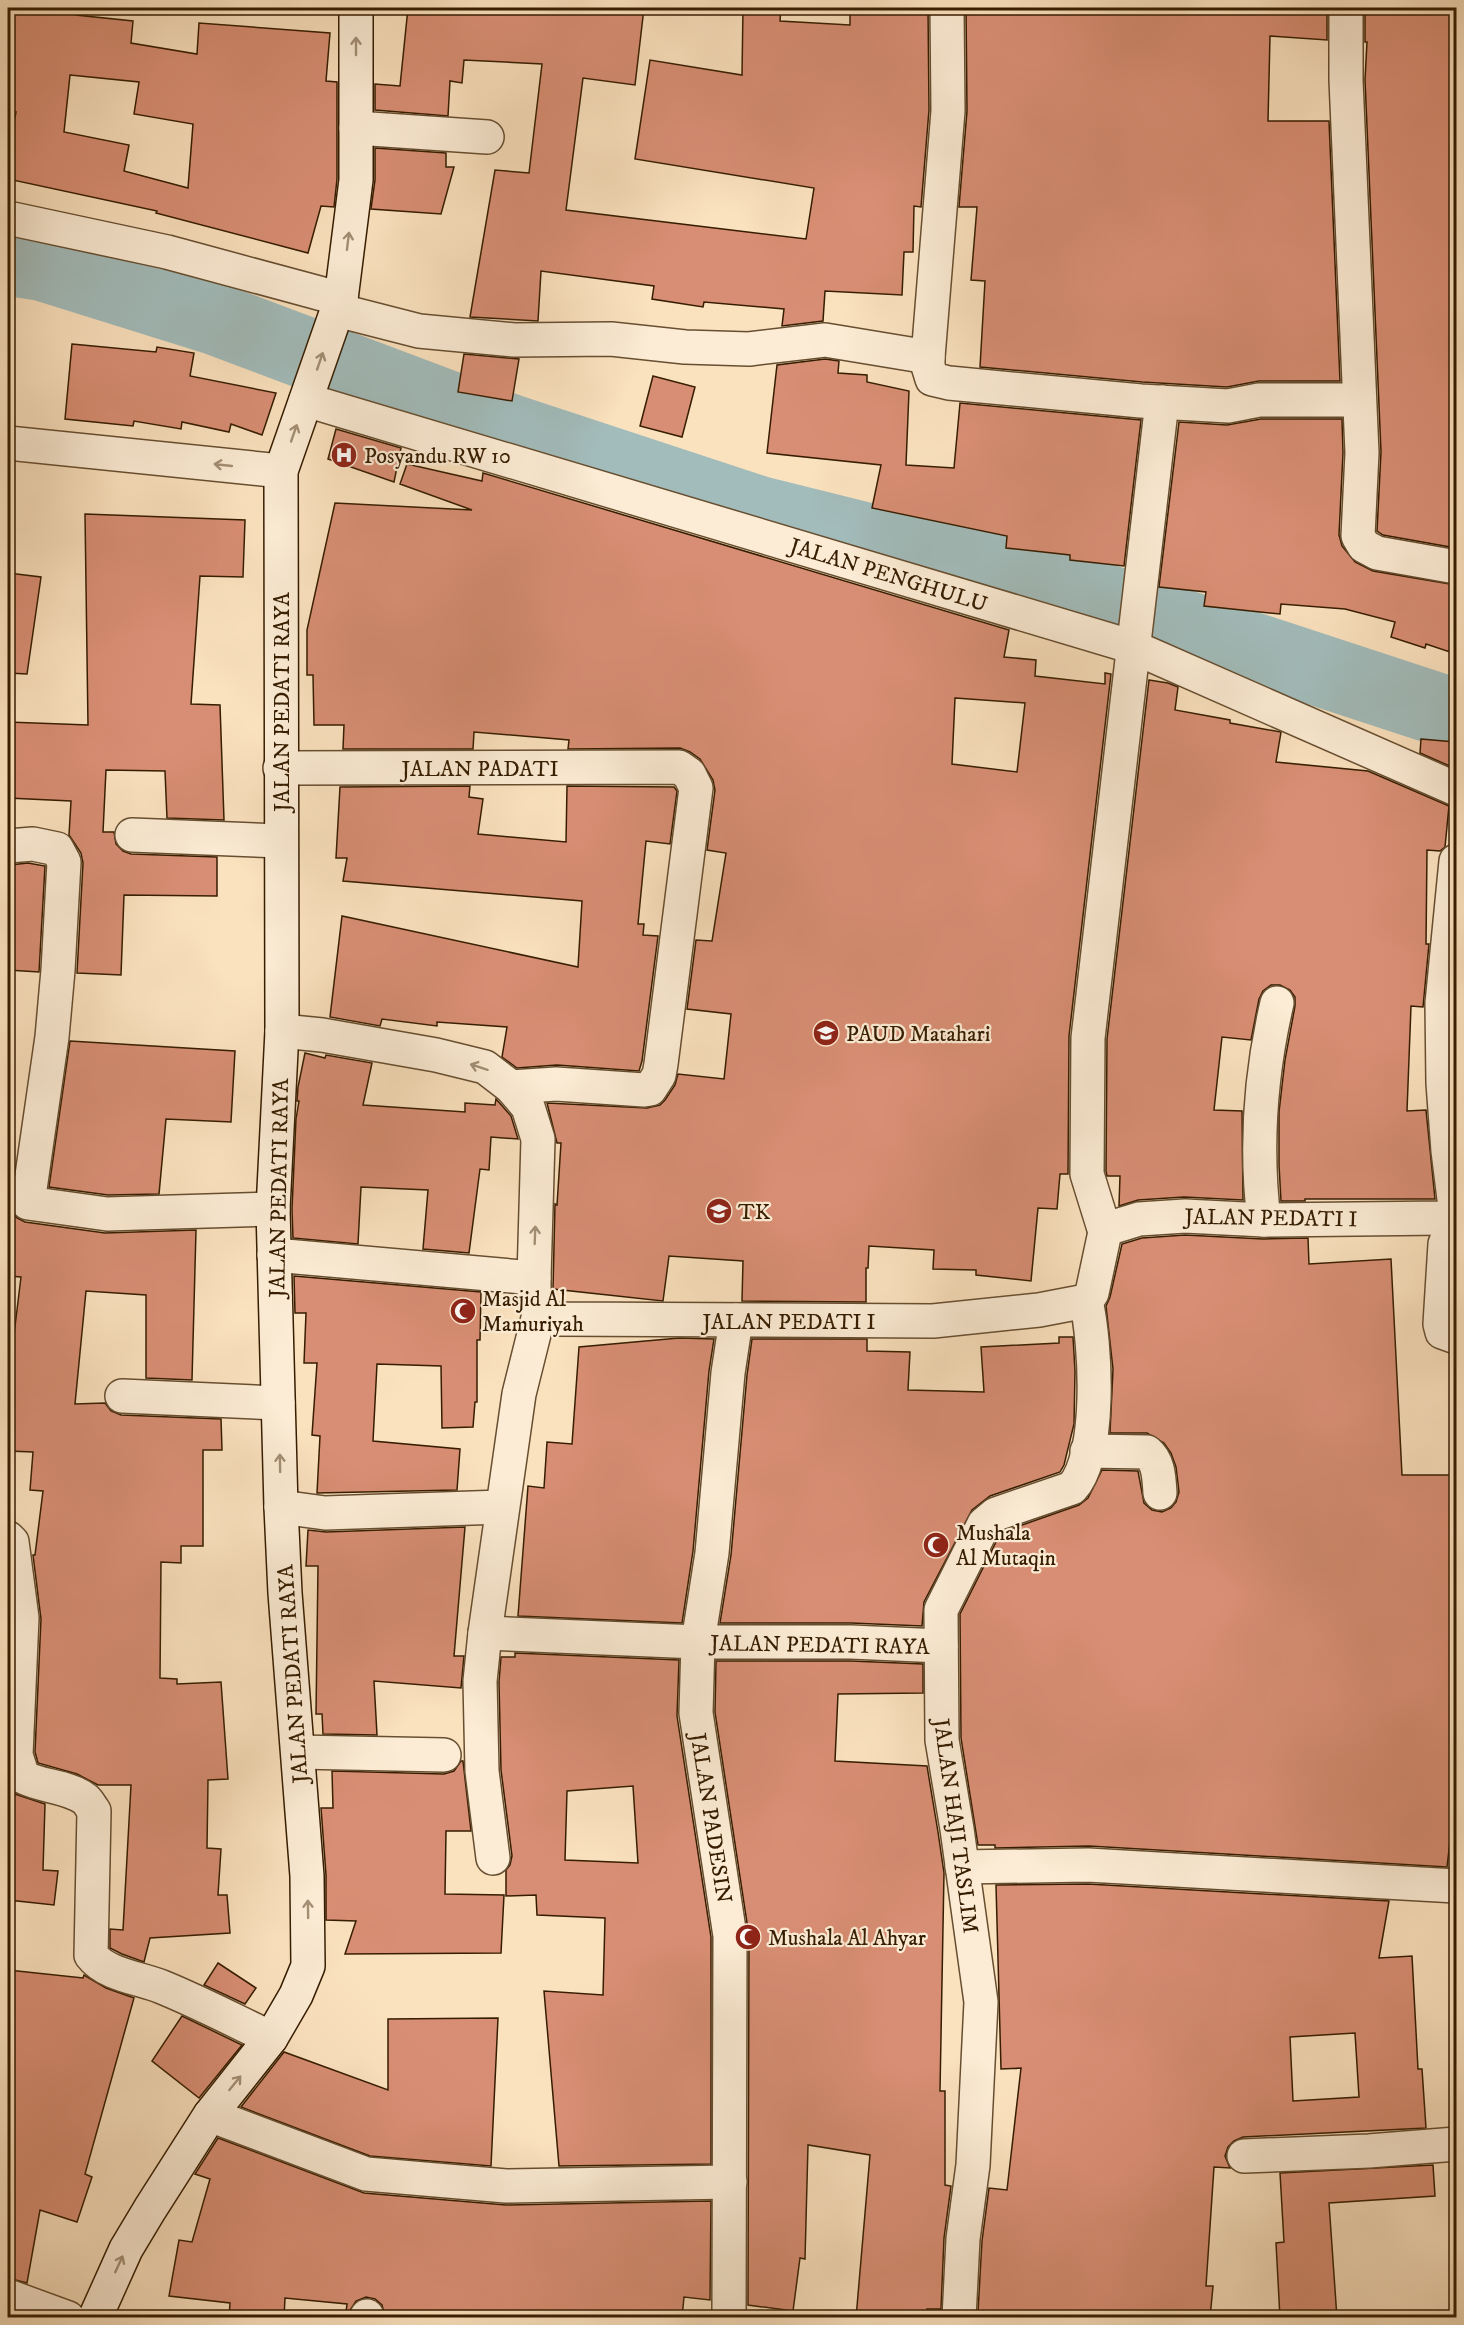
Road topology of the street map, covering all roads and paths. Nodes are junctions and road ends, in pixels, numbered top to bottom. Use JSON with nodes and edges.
{"nodes":[{"id":1,"x":356,"y":8,"type":"edge"},
{"id":2,"x":946,"y":8,"type":"edge"},
{"id":3,"x":1346,"y":8,"type":"edge"},
{"id":4,"x":356,"y":128,"type":"junction"},
{"id":5,"x":487,"y":137,"type":"dead end"},
{"id":6,"x":8,"y":218,"type":"edge"},
{"id":7,"x":337,"y":311,"type":"junction"},
{"id":8,"x":928,"y":357,"type":"junction"},
{"id":9,"x":307,"y":398,"type":"junction"},
{"id":10,"x":1359,"y":400,"type":"junction"},
{"id":11,"x":1162,"y":402,"type":"junction"},
{"id":12,"x":8,"y":443,"type":"edge"},
{"id":13,"x":281,"y":471,"type":"junction"},
{"id":14,"x":1456,"y":567,"type":"edge"},
{"id":15,"x":1134,"y":636,"type":"junction"},
{"id":16,"x":280,"y":768,"type":"junction"},
{"id":17,"x":1456,"y":789,"type":"edge"},
{"id":18,"x":132,"y":835,"type":"dead end"},
{"id":19,"x":281,"y":841,"type":"junction"},
{"id":20,"x":8,"y":846,"type":"edge"},
{"id":21,"x":1456,"y":861,"type":"edge"},
{"id":22,"x":1277,"y":1003,"type":"dead end"},
{"id":23,"x":282,"y":1031,"type":"junction"},
{"id":24,"x":511,"y":1087,"type":"junction"},
{"id":25,"x":18,"y":1202,"type":"edge"},
{"id":26,"x":273,"y":1209,"type":"junction"},
{"id":27,"x":1456,"y":1215,"type":"edge"},
{"id":28,"x":1264,"y":1221,"type":"junction"},
{"id":29,"x":1105,"y":1232,"type":"junction"},
{"id":30,"x":274,"y":1255,"type":"junction"},
{"id":31,"x":534,"y":1278,"type":"junction"},
{"id":32,"x":1086,"y":1301,"type":"junction"},
{"id":33,"x":539,"y":1314,"type":"junction"},
{"id":34,"x":736,"y":1320,"type":"junction"},
{"id":35,"x":1456,"y":1336,"type":"edge"},
{"id":36,"x":122,"y":1396,"type":"dead end"},
{"id":37,"x":278,"y":1403,"type":"junction"},
{"id":38,"x":1087,"y":1451,"type":"junction"},
{"id":39,"x":1160,"y":1492,"type":"dead end"},
{"id":40,"x":281,"y":1507,"type":"junction"},
{"id":41,"x":502,"y":1507,"type":"junction"},
{"id":42,"x":8,"y":1538,"type":"edge"},
{"id":43,"x":485,"y":1633,"type":"junction"},
{"id":44,"x":698,"y":1642,"type":"junction"},
{"id":45,"x":941,"y":1646,"type":"junction"},
{"id":46,"x":297,"y":1752,"type":"junction"},
{"id":47,"x":444,"y":1755,"type":"dead end"},
{"id":48,"x":493,"y":1858,"type":"dead end"},
{"id":49,"x":962,"y":1867,"type":"junction"},
{"id":50,"x":1456,"y":1886,"type":"edge"},
{"id":51,"x":271,"y":2038,"type":"junction"},
{"id":52,"x":210,"y":2115,"type":"junction"},
{"id":53,"x":1456,"y":2144,"type":"edge"},
{"id":54,"x":1244,"y":2156,"type":"dead end"},
{"id":55,"x":730,"y":2182,"type":"junction"},
{"id":56,"x":8,"y":2296,"type":"edge"},
{"id":57,"x":68,"y":2318,"type":"edge"},
{"id":58,"x":95,"y":2318,"type":"edge"},
{"id":59,"x":729,"y":2318,"type":"edge"},
{"id":60,"x":959,"y":2318,"type":"edge"}],
"edges":[{"from":4,"to":1,"type":"street","name":"JALAN PEDATI RAYA","one_way":true},
{"from":2,"to":8,"type":"street"},
{"from":3,"to":10,"type":"street"},
{"from":4,"to":5,"type":"street"},
{"from":7,"to":4,"type":"street","name":"JALAN PEDATI RAYA","one_way":true},
{"from":6,"to":7,"type":"street"},
{"from":7,"to":8,"type":"street"},
{"from":9,"to":7,"type":"street","name":"JALAN PEDATI RAYA","one_way":true},
{"from":8,"to":11,"type":"street"},
{"from":13,"to":9,"type":"street","name":"JALAN PEDATI RAYA","one_way":true},
{"from":9,"to":15,"type":"street","name":"JALAN PENGHULU"},
{"from":10,"to":11,"type":"street"},
{"from":10,"to":14,"type":"street"},
{"from":11,"to":15,"type":"street"},
{"from":13,"to":12,"type":"street","one_way":true},
{"from":13,"to":16,"type":"street","name":"JALAN PEDATI RAYA"},
{"from":15,"to":17,"type":"street","name":"JALAN PENGHULU"},
{"from":15,"to":29,"type":"street"},
{"from":16,"to":19,"type":"street","name":"JALAN PEDATI RAYA"},
{"from":16,"to":24,"type":"street","name":"JALAN PADATI"},
{"from":18,"to":19,"type":"street"},
{"from":19,"to":23,"type":"street","name":"JALAN PEDATI RAYA"},
{"from":20,"to":25,"type":"street"},
{"from":21,"to":27,"type":"street"},
{"from":22,"to":28,"type":"street"},
{"from":24,"to":23,"type":"street","one_way":true},
{"from":23,"to":26,"type":"street","name":"JALAN PEDATI RAYA"},
{"from":31,"to":24,"type":"street","one_way":true},
{"from":25,"to":26,"type":"street"},
{"from":26,"to":30,"type":"street","name":"JALAN PEDATI RAYA"},
{"from":27,"to":28,"type":"street","name":"JALAN PEDATI I"},
{"from":27,"to":35,"type":"street"},
{"from":28,"to":29,"type":"street","name":"JALAN PEDATI I"},
{"from":29,"to":32,"type":"street"},
{"from":30,"to":31,"type":"street"},
{"from":30,"to":37,"type":"street","name":"JALAN PEDATI RAYA"},
{"from":31,"to":33,"type":"street"},
{"from":32,"to":34,"type":"street","name":"JALAN PEDATI I"},
{"from":32,"to":38,"type":"street","name":"JALAN HAJI TASLIM"},
{"from":33,"to":34,"type":"street","name":"JALAN PEDATI I"},
{"from":33,"to":41,"type":"street"},
{"from":34,"to":44,"type":"street","name":"JALAN PADESIN"},
{"from":36,"to":37,"type":"street"},
{"from":40,"to":37,"type":"street","name":"JALAN PEDATI RAYA","one_way":true},
{"from":38,"to":39,"type":"street"},
{"from":38,"to":45,"type":"street","name":"JALAN HAJI TASLIM"},
{"from":40,"to":41,"type":"street"},
{"from":40,"to":46,"type":"street","name":"JALAN PEDATI RAYA"},
{"from":41,"to":43,"type":"street"},
{"from":42,"to":51,"type":"street"},
{"from":43,"to":44,"type":"street","name":"JALAN PEDATI RAYA"},
{"from":43,"to":48,"type":"street"},
{"from":44,"to":45,"type":"street","name":"JALAN PEDATI RAYA"},
{"from":44,"to":55,"type":"street","name":"JALAN PADESIN"},
{"from":45,"to":49,"type":"street","name":"JALAN HAJI TASLIM"},
{"from":46,"to":47,"type":"street"},
{"from":51,"to":46,"type":"street","name":"JALAN PEDATI RAYA","one_way":true},
{"from":49,"to":50,"type":"street"},
{"from":49,"to":60,"type":"street","name":"JALAN HAJI TASLIM"},
{"from":52,"to":51,"type":"street","name":"JALAN PEDATI RAYA","one_way":true},
{"from":52,"to":55,"type":"street"},
{"from":58,"to":52,"type":"street","name":"JALAN PEDATI RAYA","one_way":true},
{"from":53,"to":54,"type":"street"},
{"from":55,"to":59,"type":"street","name":"JALAN PADESIN"},
{"from":56,"to":57,"type":"street"}]}
